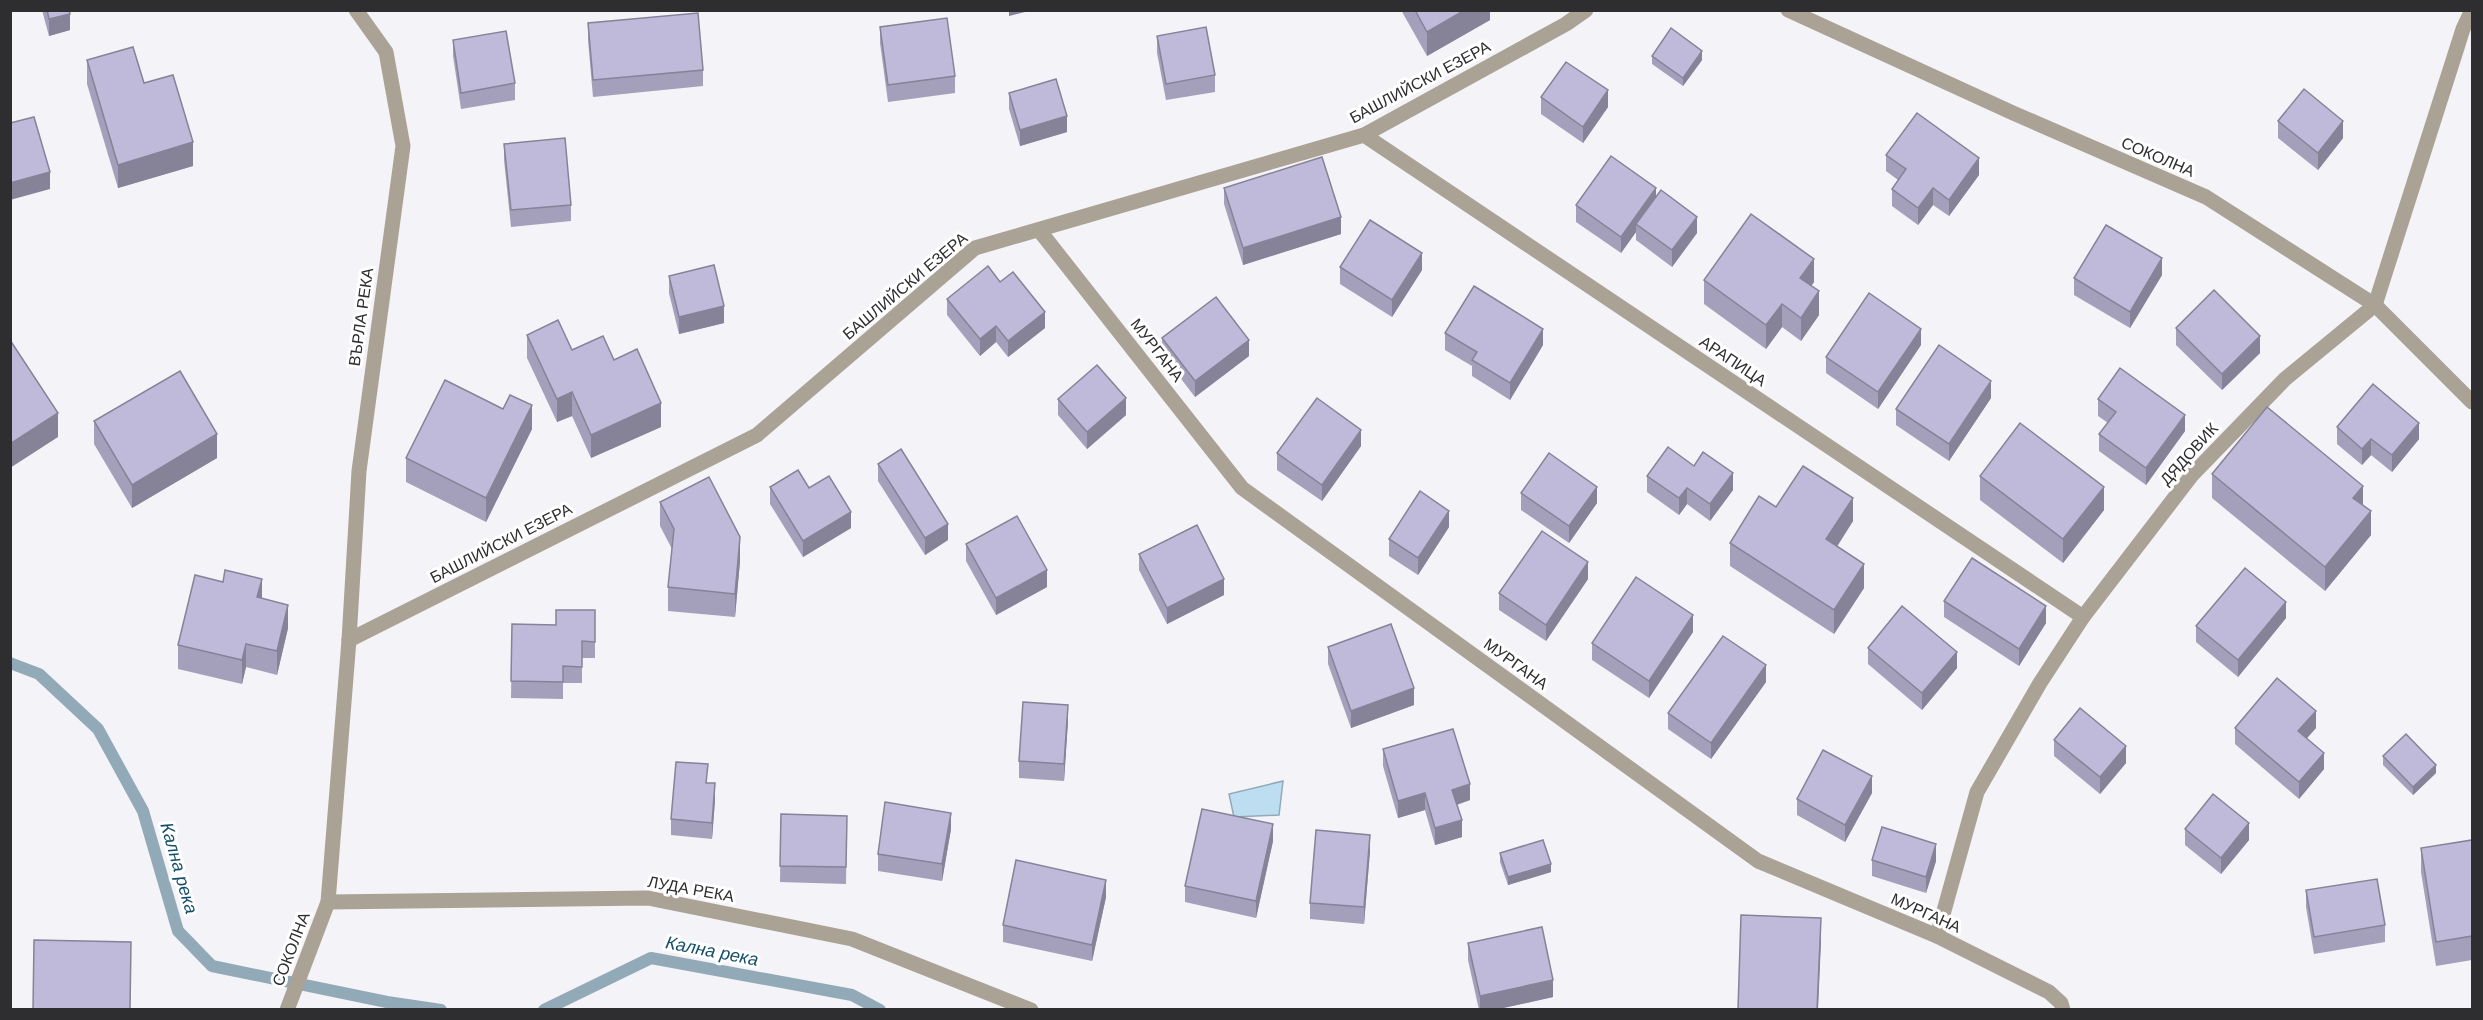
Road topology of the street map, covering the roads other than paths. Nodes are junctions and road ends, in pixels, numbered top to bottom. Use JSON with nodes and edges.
{"nodes":[{"id":1,"x":356,"y":10,"type":"edge"},
{"id":2,"x":1586,"y":10,"type":"edge"},
{"id":3,"x":1788,"y":10,"type":"edge"},
{"id":4,"x":2472,"y":10,"type":"edge"},
{"id":5,"x":2468,"y":32,"type":"edge"},
{"id":6,"x":1364,"y":135,"type":"junction"},
{"id":7,"x":1039,"y":230,"type":"junction"},
{"id":8,"x":2375,"y":305,"type":"junction"},
{"id":9,"x":2472,"y":402,"type":"edge"},
{"id":10,"x":2083,"y":617,"type":"junction"},
{"id":11,"x":349,"y":640,"type":"junction"},
{"id":12,"x":328,"y":902,"type":"junction"},
{"id":13,"x":1937,"y":936,"type":"junction"},
{"id":14,"x":287,"y":1010,"type":"edge"},
{"id":15,"x":1031,"y":1010,"type":"edge"},
{"id":16,"x":2063,"y":1010,"type":"edge"}],
"edges":[{"from":1,"to":11,"type":"street","name":"ВЪРЛА РЕКА"},
{"from":2,"to":6,"type":"street","name":"БАШЛИЙСКИ ЕЗЕРА"},
{"from":3,"to":8,"type":"street","name":"СОКОЛНА"},
{"from":4,"to":5,"type":"street"},
{"from":5,"to":8,"type":"street"},
{"from":6,"to":7,"type":"street","name":"БАШЛИЙСКИ ЕЗЕРА"},
{"from":6,"to":10,"type":"street","name":"АРАПИЦА"},
{"from":7,"to":11,"type":"street","name":"БАШЛИЙСКИ ЕЗЕРА"},
{"from":7,"to":13,"type":"street","name":"МУРГАНА"},
{"from":8,"to":9,"type":"street","name":"СОКОЛНА"},
{"from":8,"to":10,"type":"street","name":"ДЯДОВИК"},
{"from":10,"to":13,"type":"street","name":"ДЯДОВИК"},
{"from":11,"to":12,"type":"street","name":"ВЪРЛА РЕКА"},
{"from":12,"to":14,"type":"street","name":"СОКОЛНА"},
{"from":12,"to":15,"type":"street","name":"ЛУДА РЕКА"},
{"from":13,"to":16,"type":"street","name":"МУРГАНА"}]}
